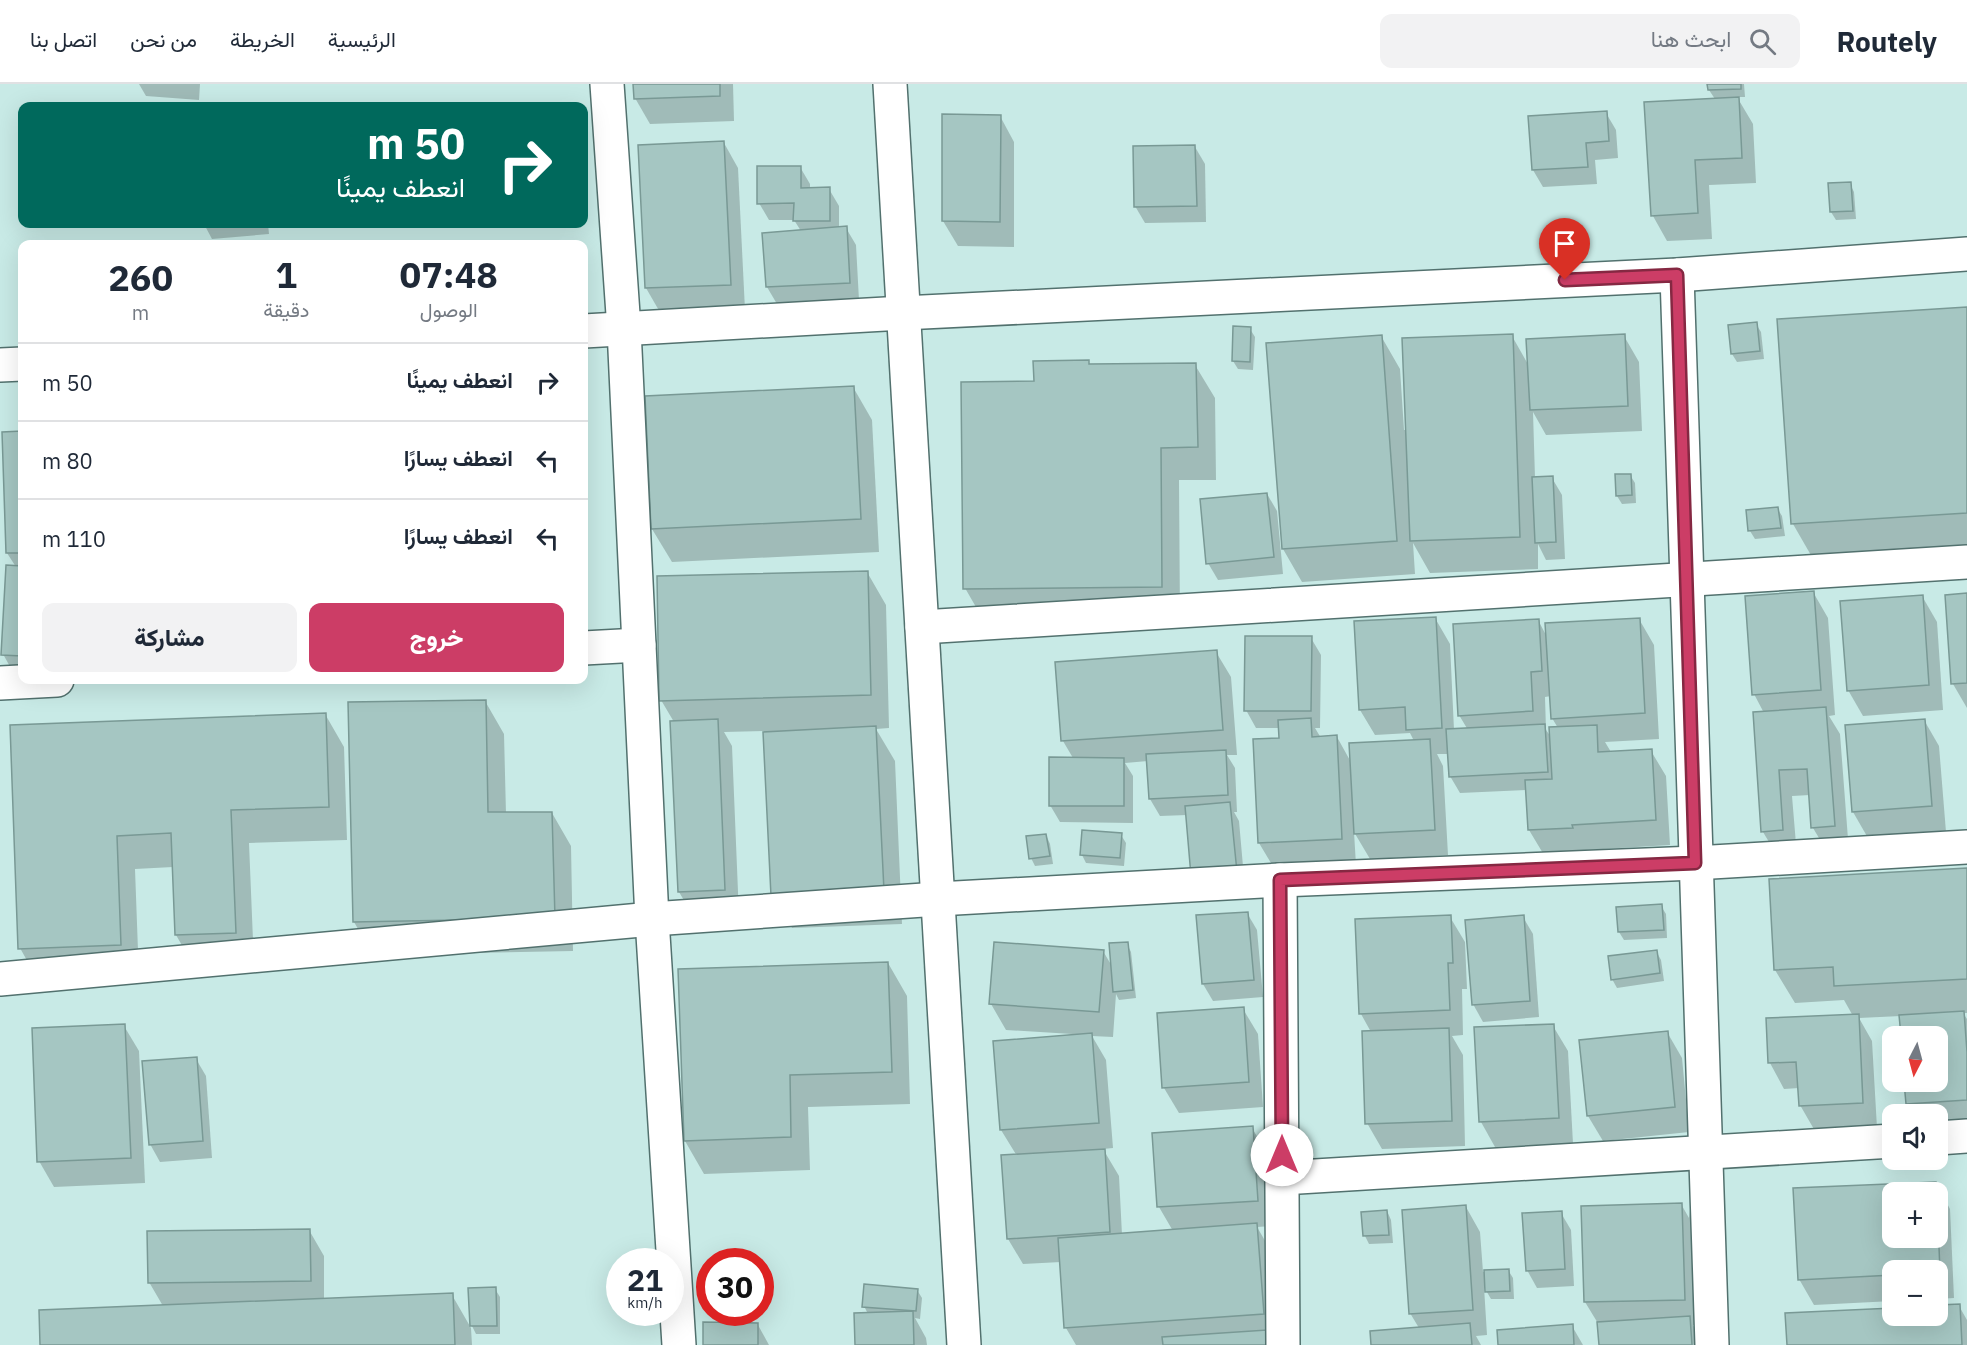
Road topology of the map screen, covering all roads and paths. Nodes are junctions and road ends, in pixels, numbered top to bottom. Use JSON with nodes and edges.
{"nodes":[{"id":1,"x":608,"y":84,"type":"edge"},
{"id":2,"x":890,"y":84,"type":"edge"},
{"id":3,"x":1967,"y":254,"type":"edge"},
{"id":4,"x":1677,"y":275,"type":"junction"},
{"id":5,"x":903,"y":313,"type":"junction"},
{"id":6,"x":624,"y":329,"type":"junction"},
{"id":7,"x":588,"y":331,"type":"edge"},
{"id":8,"x":18,"y":364,"type":"edge"},
{"id":9,"x":0,"y":365,"type":"edge"},
{"id":10,"x":1967,"y":562,"type":"edge"},
{"id":11,"x":1687,"y":580,"type":"junction"},
{"id":12,"x":922,"y":627,"type":"junction"},
{"id":13,"x":639,"y":645,"type":"junction"},
{"id":14,"x":588,"y":648,"type":"edge"},
{"id":15,"x":18,"y":682,"type":"edge"},
{"id":16,"x":0,"y":683,"type":"edge"},
{"id":17,"x":1967,"y":847,"type":"edge"},
{"id":18,"x":1695,"y":863,"type":"junction"},
{"id":19,"x":1280,"y":880,"type":"junction"},
{"id":20,"x":938,"y":899,"type":"junction"},
{"id":21,"x":652,"y":919,"type":"junction"},
{"id":22,"x":0,"y":979,"type":"edge"},
{"id":23,"x":1967,"y":1136,"type":"edge"},
{"id":24,"x":1948,"y":1137,"type":"edge"},
{"id":25,"x":1882,"y":1142,"type":"edge"},
{"id":26,"x":1705,"y":1152,"type":"junction"},
{"id":27,"x":1282,"y":1178,"type":"junction"},
{"id":28,"x":679,"y":1345,"type":"edge"},
{"id":29,"x":964,"y":1345,"type":"edge"},
{"id":30,"x":1283,"y":1345,"type":"edge"},
{"id":31,"x":1712,"y":1345,"type":"edge"}],
"edges":[{"from":1,"to":6,"type":"street"},
{"from":2,"to":5,"type":"street"},
{"from":3,"to":4,"type":"street"},
{"from":4,"to":5,"type":"street"},
{"from":4,"to":11,"type":"street"},
{"from":5,"to":6,"type":"street"},
{"from":5,"to":12,"type":"street"},
{"from":6,"to":7,"type":"street"},
{"from":6,"to":13,"type":"street"},
{"from":8,"to":9,"type":"street"},
{"from":10,"to":11,"type":"street"},
{"from":11,"to":12,"type":"street"},
{"from":11,"to":18,"type":"street"},
{"from":12,"to":20,"type":"street"},
{"from":13,"to":14,"type":"street"},
{"from":13,"to":21,"type":"street"},
{"from":15,"to":16,"type":"street"},
{"from":17,"to":18,"type":"street"},
{"from":18,"to":19,"type":"street"},
{"from":18,"to":26,"type":"street"},
{"from":19,"to":20,"type":"street"},
{"from":19,"to":27,"type":"street"},
{"from":20,"to":21,"type":"street"},
{"from":20,"to":29,"type":"street"},
{"from":21,"to":22,"type":"street"},
{"from":21,"to":28,"type":"street"},
{"from":23,"to":24,"type":"street"},
{"from":25,"to":26,"type":"street"},
{"from":26,"to":27,"type":"street"},
{"from":26,"to":31,"type":"street"},
{"from":27,"to":30,"type":"street"}]}
